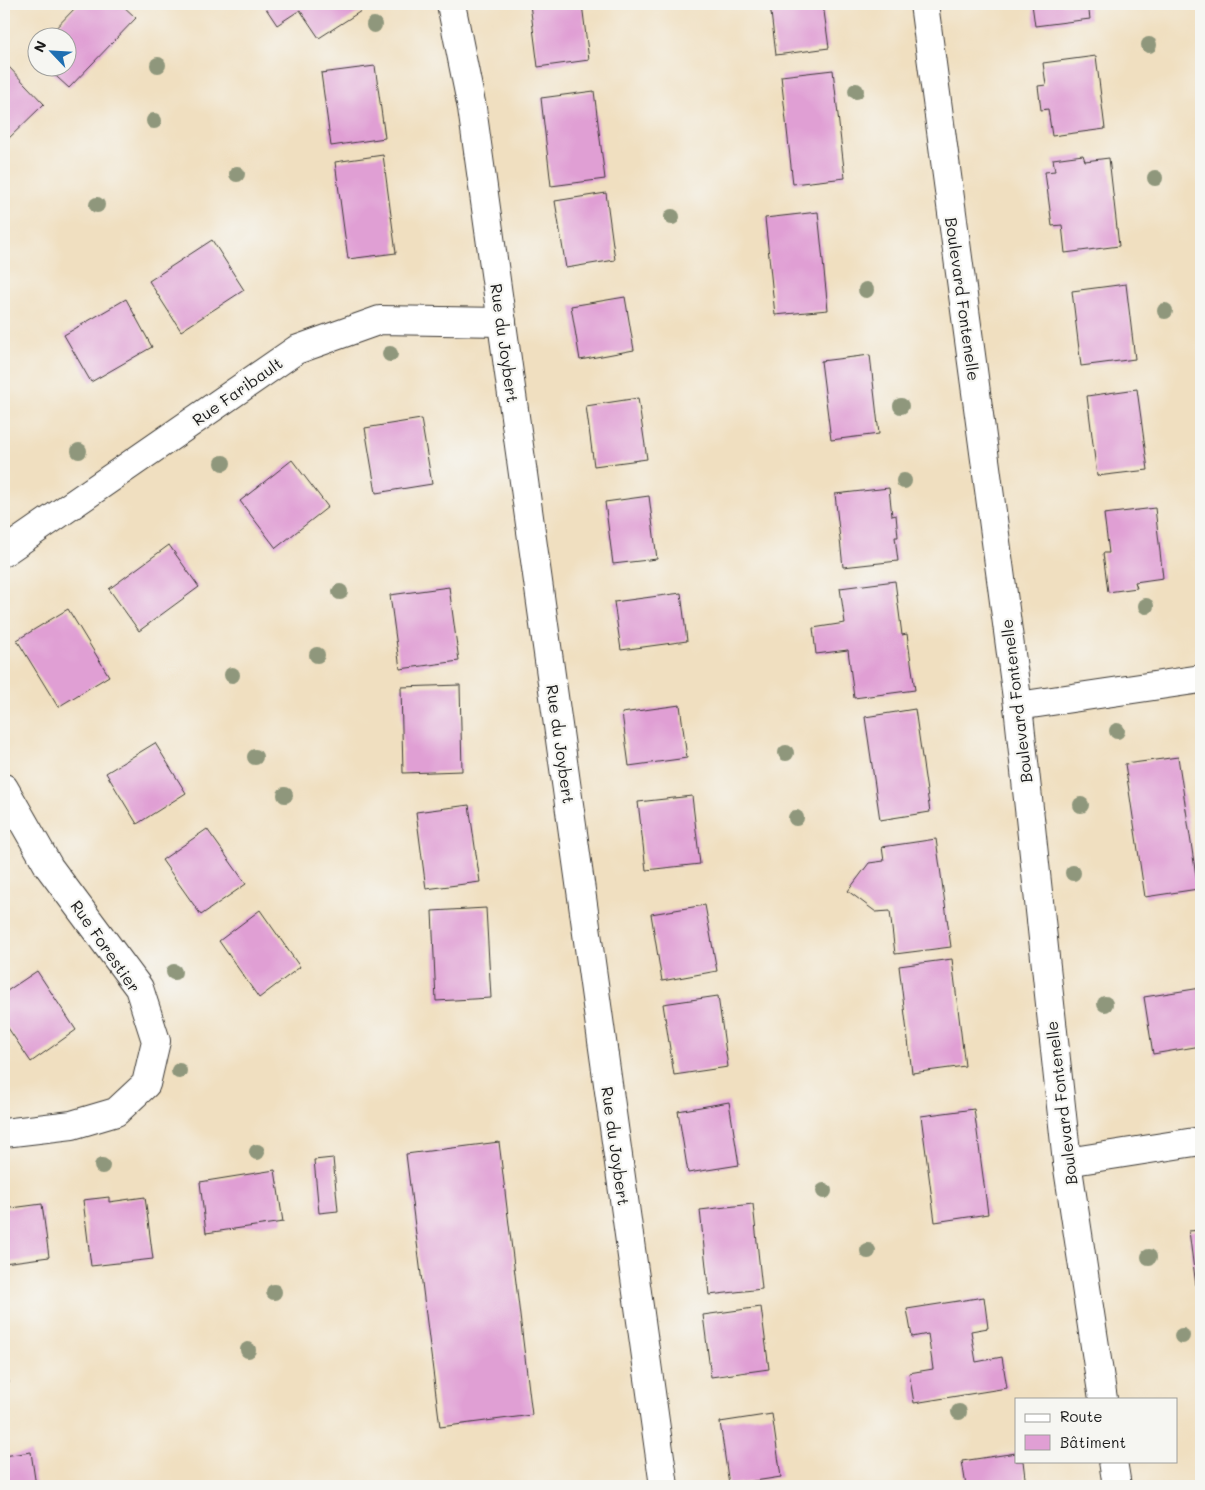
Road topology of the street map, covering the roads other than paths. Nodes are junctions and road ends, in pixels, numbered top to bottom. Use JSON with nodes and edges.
{"nodes":[{"id":1,"x":451,"y":4,"type":"edge"},
{"id":2,"x":924,"y":4,"type":"edge"},
{"id":3,"x":502,"y":322,"type":"junction"},
{"id":4,"x":4,"y":552,"type":"edge"},
{"id":5,"x":1201,"y":679,"type":"edge"},
{"id":6,"x":1018,"y":706,"type":"junction"},
{"id":7,"x":4,"y":788,"type":"edge"},
{"id":8,"x":4,"y":1133,"type":"edge"},
{"id":9,"x":1201,"y":1141,"type":"edge"},
{"id":10,"x":1067,"y":1162,"type":"junction"},
{"id":11,"x":1103,"y":1398,"type":"edge"},
{"id":12,"x":1113,"y":1462,"type":"edge"},
{"id":13,"x":664,"y":1486,"type":"edge"},
{"id":14,"x":1117,"y":1486,"type":"edge"}],
"edges":[{"from":1,"to":3,"type":"street","name":"Rue du Joybert"},
{"from":2,"to":6,"type":"street","name":"Boulevard Fontenelle"},
{"from":3,"to":4,"type":"street","name":"Rue Faribault"},
{"from":3,"to":13,"type":"street","name":"Rue du Joybert"},
{"from":5,"to":6,"type":"street"},
{"from":6,"to":10,"type":"street","name":"Boulevard Fontenelle"},
{"from":7,"to":8,"type":"street","name":"Rue Forestier"},
{"from":9,"to":10,"type":"street"},
{"from":10,"to":11,"type":"street","name":"Boulevard Fontenelle"},
{"from":12,"to":14,"type":"street"}]}
